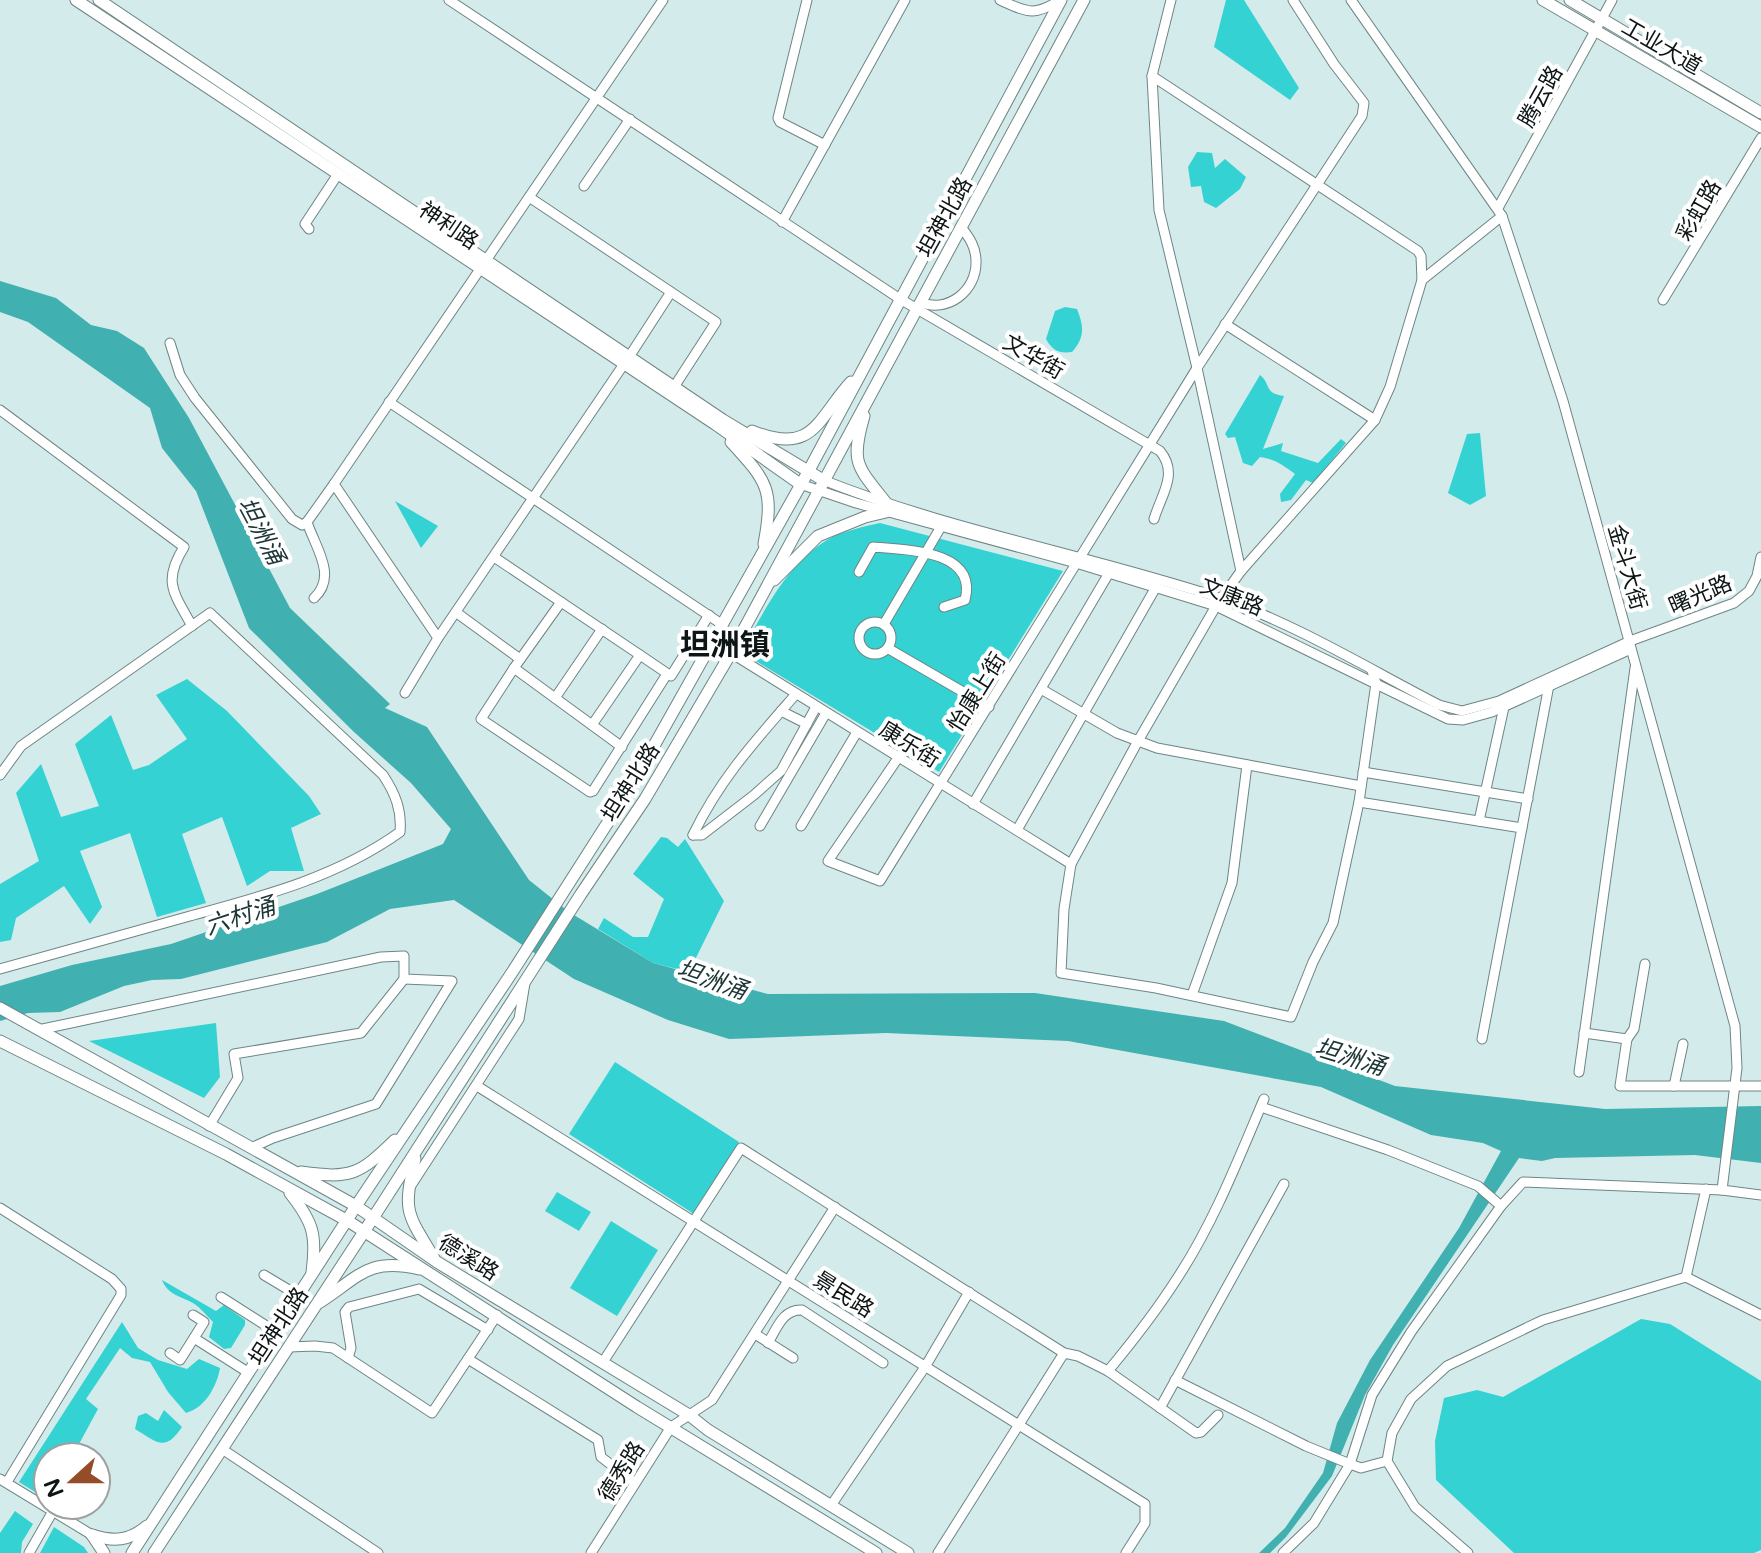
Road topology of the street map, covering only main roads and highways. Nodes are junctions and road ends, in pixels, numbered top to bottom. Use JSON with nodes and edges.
{"nodes":[{"id":1,"x":76,"y":0,"type":"edge"},
{"id":2,"x":99,"y":0,"type":"edge"},
{"id":3,"x":1060,"y":0,"type":"edge"},
{"id":4,"x":1084,"y":0,"type":"edge"},
{"id":5,"x":1543,"y":0,"type":"edge"},
{"id":6,"x":1570,"y":0,"type":"edge"},
{"id":7,"x":1761,"y":113,"type":"edge"},
{"id":8,"x":1761,"y":127,"type":"edge"},
{"id":9,"x":483,"y":265,"type":"junction"},
{"id":10,"x":626,"y":360,"type":"junction"},
{"id":11,"x":862,"y":370,"type":"junction"},
{"id":12,"x":871,"y":393,"type":"junction"},
{"id":13,"x":719,"y":422,"type":"junction"},
{"id":14,"x":808,"y":472,"type":"junction"},
{"id":15,"x":800,"y":484,"type":"junction"},
{"id":16,"x":820,"y":486,"type":"junction"},
{"id":17,"x":763,"y":554,"type":"junction"},
{"id":18,"x":763,"y":592,"type":"junction"},
{"id":19,"x":0,"y":1008,"type":"edge"},
{"id":20,"x":0,"y":1041,"type":"edge"},
{"id":21,"x":415,"y":1120,"type":"junction"},
{"id":22,"x":417,"y":1150,"type":"junction"},
{"id":23,"x":295,"y":1171,"type":"junction"},
{"id":24,"x":287,"y":1189,"type":"junction"},
{"id":25,"x":356,"y":1206,"type":"junction"},
{"id":26,"x":373,"y":1218,"type":"junction"},
{"id":27,"x":348,"y":1221,"type":"junction"},
{"id":28,"x":364,"y":1231,"type":"junction"},
{"id":29,"x":437,"y":1262,"type":"junction"},
{"id":30,"x":430,"y":1273,"type":"junction"},
{"id":31,"x":311,"y":1277,"type":"junction"},
{"id":32,"x":316,"y":1304,"type":"junction"},
{"id":33,"x":154,"y":1520,"type":"junction"},
{"id":34,"x":166,"y":1534,"type":"junction"},
{"id":35,"x":104,"y":1553,"type":"edge"},
{"id":36,"x":132,"y":1553,"type":"edge"},
{"id":37,"x":154,"y":1553,"type":"edge"},
{"id":38,"x":163,"y":1553,"type":"edge"},
{"id":39,"x":876,"y":1553,"type":"edge"},
{"id":40,"x":908,"y":1553,"type":"edge"}],
"edges":[{"from":1,"to":9,"type":"main road","name":"神利路"},
{"from":2,"to":9,"type":"main road"},
{"from":3,"to":11,"type":"main road","name":"坦神北路"},
{"from":4,"to":12,"type":"main road","name":"坦神北路"},
{"from":5,"to":8,"type":"main road","name":"工业大道"},
{"from":6,"to":7,"type":"main road","name":"工业大道"},
{"from":9,"to":10,"type":"main road","name":"神利路"},
{"from":10,"to":13,"type":"main road","name":"神利路"},
{"from":10,"to":13,"type":"main road"},
{"from":11,"to":13,"type":"main road"},
{"from":11,"to":14,"type":"main road","name":"坦神北路"},
{"from":12,"to":16,"type":"main road","name":"坦神北路"},
{"from":12,"to":18,"type":"main road"},
{"from":13,"to":14,"type":"main road"},
{"from":13,"to":15,"type":"main road","name":"神利路"},
{"from":13,"to":17,"type":"main road"},
{"from":14,"to":15,"type":"main road","name":"坦神北路"},
{"from":14,"to":16,"type":"main road"},
{"from":15,"to":17,"type":"main road","name":"坦神北路"},
{"from":16,"to":18,"type":"main road","name":"坦神北路"},
{"from":17,"to":21,"type":"main road","name":"坦神北路"},
{"from":18,"to":22,"type":"main road","name":"坦神北路"},
{"from":19,"to":23,"type":"main road","name":"德溪路"},
{"from":20,"to":24,"type":"main road","name":"德溪路"},
{"from":21,"to":23,"type":"main road"},
{"from":21,"to":25,"type":"main road","name":"坦神北路"},
{"from":22,"to":26,"type":"main road","name":"坦神北路"},
{"from":22,"to":29,"type":"main road"},
{"from":23,"to":25,"type":"main road","name":"德溪路"},
{"from":24,"to":27,"type":"main road","name":"德溪路"},
{"from":24,"to":31,"type":"main road"},
{"from":25,"to":26,"type":"main road","name":"德溪路"},
{"from":25,"to":27,"type":"main road","name":"坦神北路"},
{"from":26,"to":28,"type":"main road","name":"坦神北路"},
{"from":26,"to":29,"type":"main road","name":"德溪路"},
{"from":27,"to":28,"type":"main road","name":"德溪路"},
{"from":27,"to":31,"type":"main road","name":"坦神北路"},
{"from":28,"to":30,"type":"main road","name":"德溪路"},
{"from":28,"to":32,"type":"main road","name":"坦神北路"},
{"from":29,"to":40,"type":"main road","name":"德溪路"},
{"from":30,"to":32,"type":"main road"},
{"from":30,"to":39,"type":"main road","name":"德溪路"},
{"from":31,"to":33,"type":"main road","name":"坦神北路"},
{"from":32,"to":34,"type":"main road","name":"坦神北路"},
{"from":33,"to":35,"type":"main road"},
{"from":33,"to":36,"type":"main road","name":"坦神北路"},
{"from":34,"to":37,"type":"main road","name":"坦神北路"},
{"from":34,"to":38,"type":"main road"}]}
